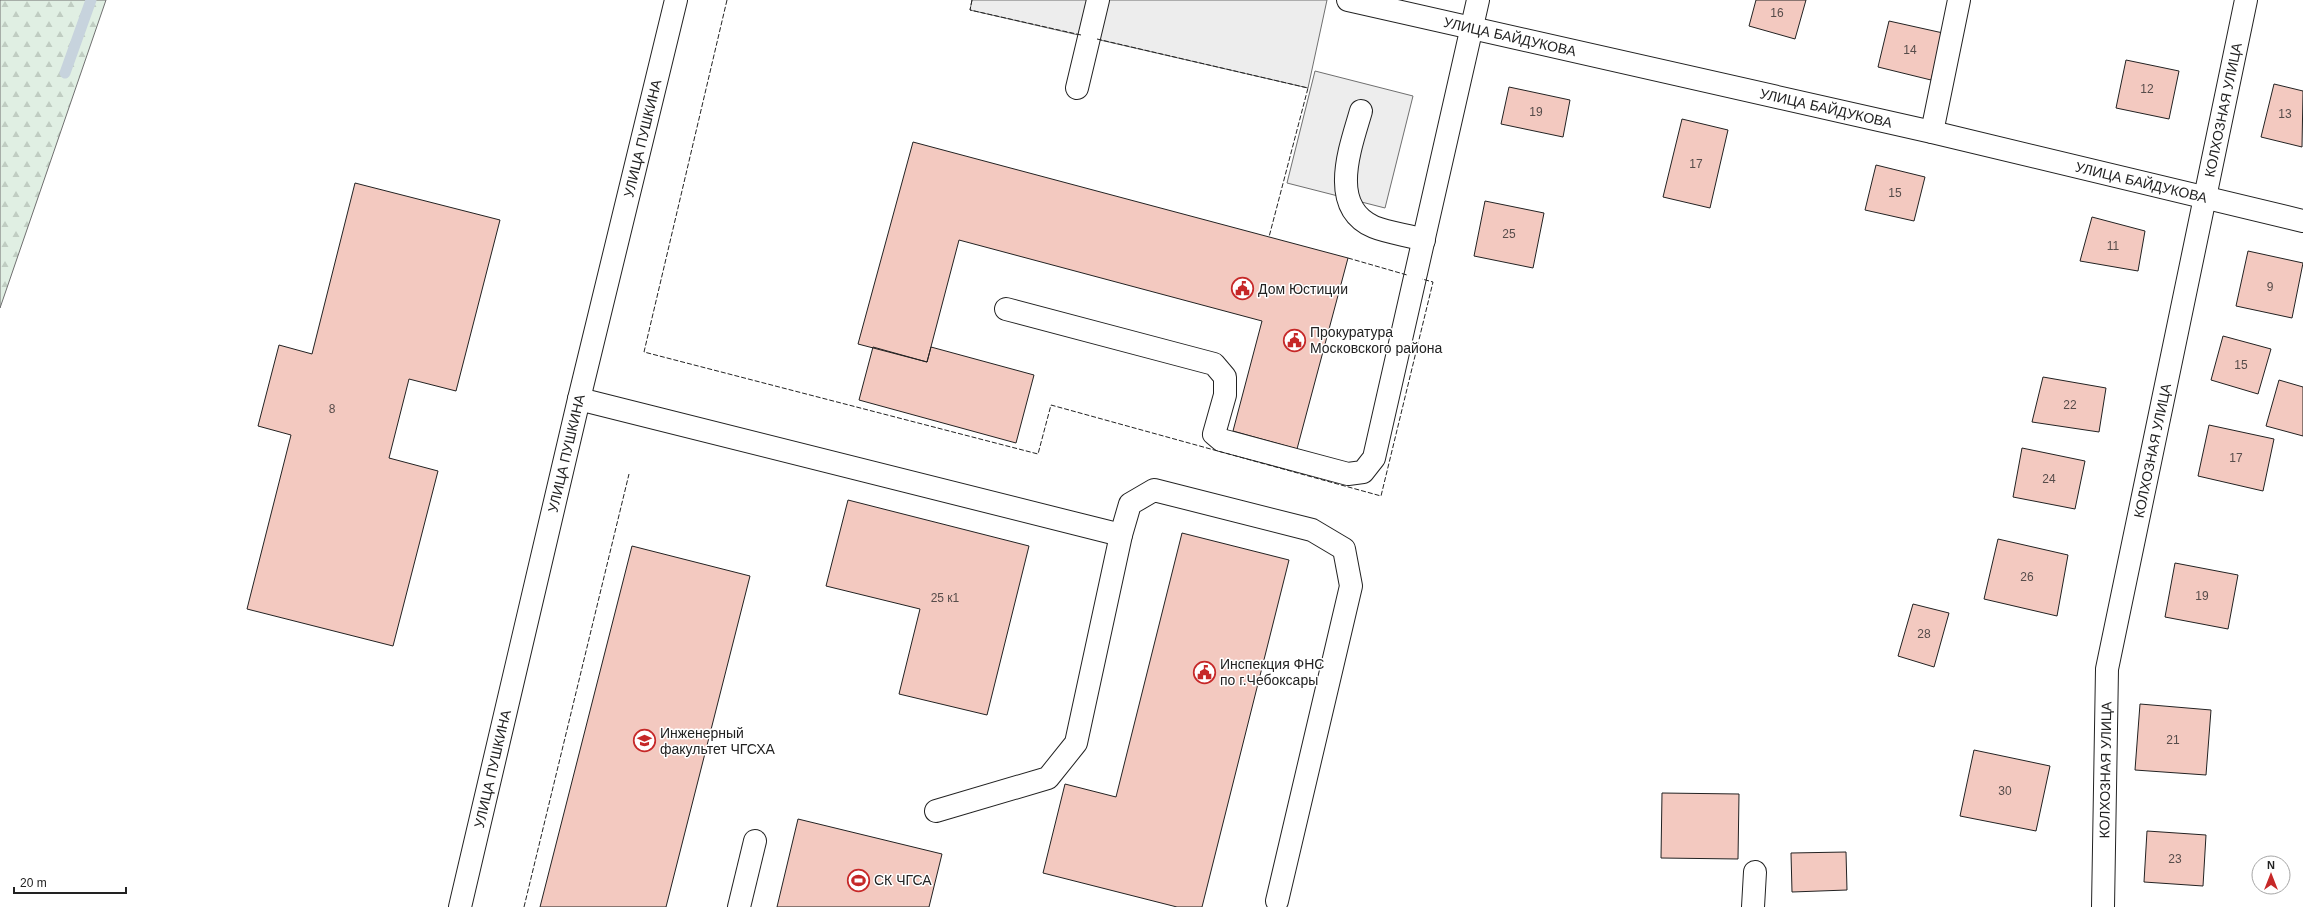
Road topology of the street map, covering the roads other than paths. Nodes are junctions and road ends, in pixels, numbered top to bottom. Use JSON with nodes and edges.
{"nodes":[{"id":1,"x":676,"y":0,"type":"edge"},
{"id":2,"x":1098,"y":0,"type":"edge"},
{"id":3,"x":1348,"y":0,"type":"edge"},
{"id":4,"x":1478,"y":0,"type":"edge"},
{"id":5,"x":1959,"y":0,"type":"edge"},
{"id":6,"x":2246,"y":0,"type":"edge"},
{"id":7,"x":1472,"y":29,"type":"junction"},
{"id":8,"x":1077,"y":88,"type":"dead end"},
{"id":9,"x":1361,"y":111,"type":"dead end"},
{"id":10,"x":1932,"y":132,"type":"junction"},
{"id":11,"x":2204,"y":198,"type":"junction"},
{"id":12,"x":2303,"y":221,"type":"edge"},
{"id":13,"x":1424,"y":240,"type":"junction"},
{"id":14,"x":1006,"y":309,"type":"dead end"},
{"id":15,"x":579,"y":399,"type":"junction"},
{"id":16,"x":1121,"y":535,"type":"junction"},
{"id":17,"x":936,"y":811,"type":"dead end"},
{"id":18,"x":755,"y":841,"type":"dead end"},
{"id":19,"x":1755,"y":872,"type":"dead end"},
{"id":20,"x":1277,"y":901,"type":"dead end"},
{"id":21,"x":460,"y":907,"type":"edge"},
{"id":22,"x":739,"y":907,"type":"edge"},
{"id":23,"x":1753,"y":907,"type":"edge"},
{"id":24,"x":2103,"y":907,"type":"edge"}],
"edges":[{"from":1,"to":15,"type":"street","name":"УЛИЦА ПУШКИНА"},
{"from":2,"to":8,"type":"street"},
{"from":3,"to":7,"type":"street","name":"УЛИЦА БАЙДУКОВА"},
{"from":4,"to":7,"type":"street"},
{"from":5,"to":10,"type":"street"},
{"from":6,"to":11,"type":"street","name":"КОЛХОЗНАЯ УЛИЦА"},
{"from":7,"to":10,"type":"street","name":"УЛИЦА БАЙДУКОВА"},
{"from":7,"to":13,"type":"street"},
{"from":9,"to":13,"type":"street"},
{"from":10,"to":11,"type":"street","name":"УЛИЦА БАЙДУКОВА"},
{"from":11,"to":12,"type":"street","name":"УЛИЦА БАЙДУКОВА"},
{"from":11,"to":24,"type":"street","name":"КОЛХОЗНАЯ УЛИЦА"},
{"from":13,"to":14,"type":"street"},
{"from":15,"to":16,"type":"street"},
{"from":15,"to":21,"type":"street","name":"УЛИЦА ПУШКИНА"},
{"from":16,"to":17,"type":"street"},
{"from":16,"to":20,"type":"street"},
{"from":18,"to":22,"type":"street"},
{"from":19,"to":23,"type":"street"}]}
